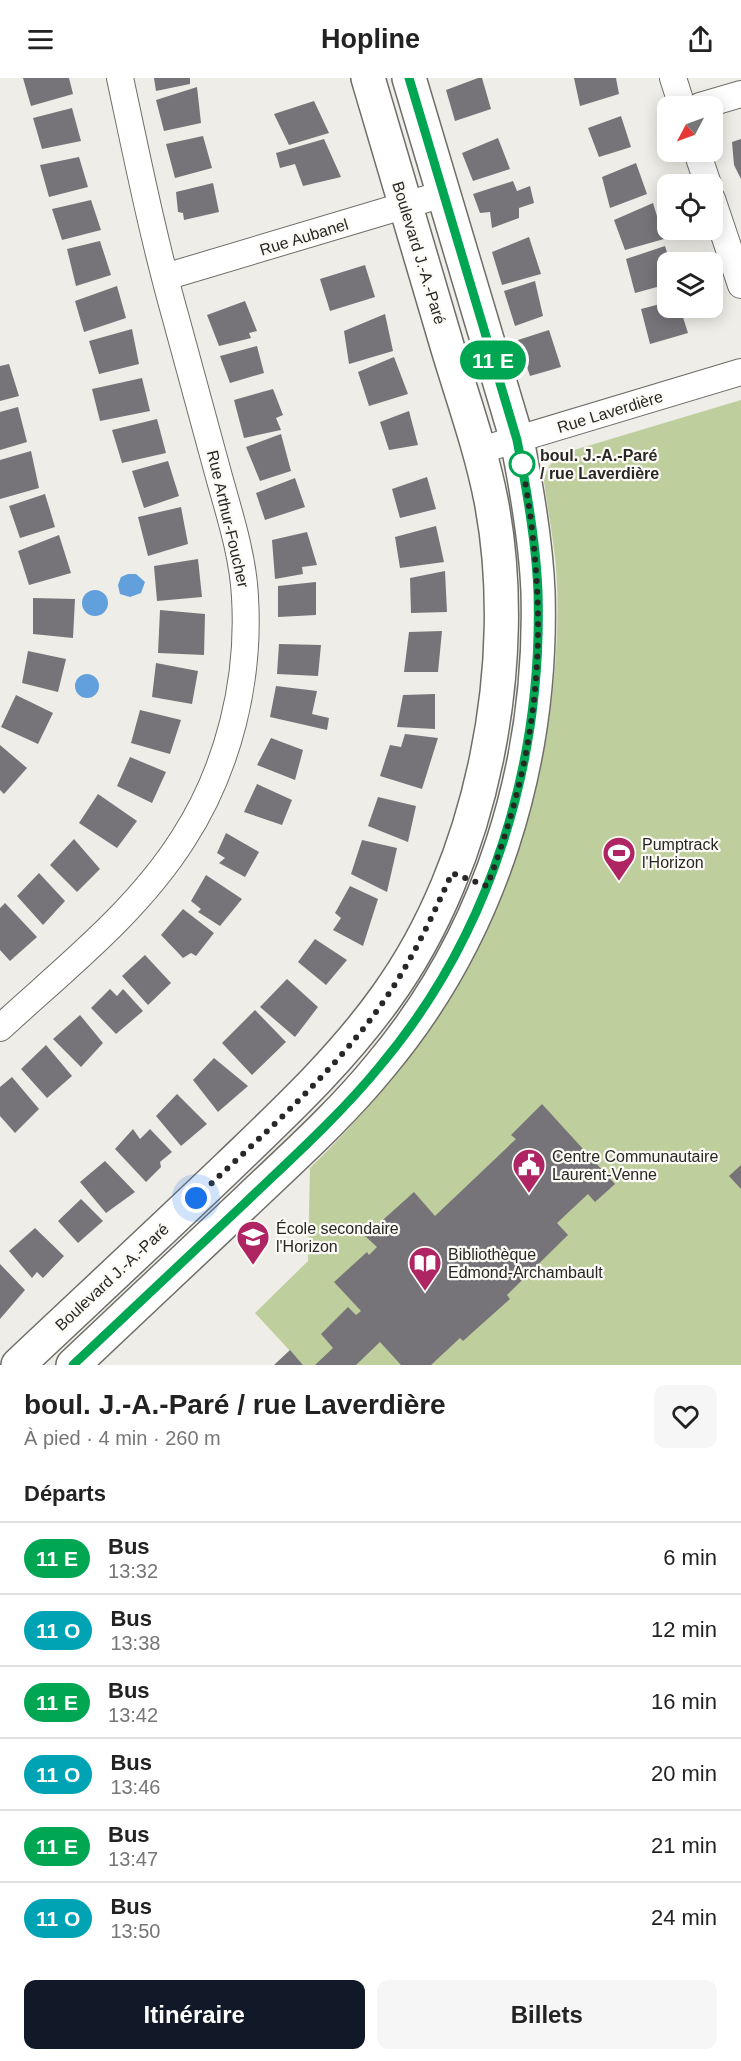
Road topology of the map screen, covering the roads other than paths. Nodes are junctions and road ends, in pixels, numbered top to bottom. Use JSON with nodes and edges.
{"nodes":[{"id":1,"x":120,"y":78,"type":"edge"},
{"id":2,"x":368,"y":78,"type":"edge"},
{"id":3,"x":409,"y":78,"type":"edge"},
{"id":4,"x":673,"y":78,"type":"edge"},
{"id":5,"x":741,"y":94,"type":"edge"},
{"id":6,"x":679,"y":96,"type":"edge"},
{"id":7,"x":723,"y":99,"type":"edge"},
{"id":8,"x":442,"y":194,"type":"junction"},
{"id":9,"x":405,"y":207,"type":"junction"},
{"id":10,"x":723,"y":232,"type":"edge"},
{"id":11,"x":165,"y":277,"type":"junction"},
{"id":12,"x":741,"y":285,"type":"edge"},
{"id":13,"x":741,"y":372,"type":"edge"},
{"id":14,"x":517,"y":440,"type":"junction"},
{"id":15,"x":478,"y":451,"type":"junction"},
{"id":16,"x":452,"y":873,"type":"junction"},
{"id":17,"x":487,"y":886,"type":"junction"},
{"id":18,"x":0,"y":1028,"type":"edge"},
{"id":19,"x":18,"y":1365,"type":"edge"},
{"id":20,"x":73,"y":1365,"type":"edge"}],
"edges":[{"from":1,"to":11,"type":"street","name":"Rue Arthur-Foucher"},
{"from":2,"to":9,"type":"street","name":"Boulevard J.-A.-Paré"},
{"from":3,"to":8,"type":"street"},
{"from":4,"to":6,"type":"street"},
{"from":5,"to":7,"type":"street"},
{"from":8,"to":9,"type":"street","name":"Rue Aubanel"},
{"from":8,"to":14,"type":"street"},
{"from":9,"to":11,"type":"street","name":"Rue Aubanel"},
{"from":9,"to":15,"type":"street","name":"Boulevard J.-A.-Paré"},
{"from":10,"to":12,"type":"street"},
{"from":11,"to":18,"type":"street","name":"Rue Arthur-Foucher"},
{"from":13,"to":14,"type":"street","name":"Rue Laverdière"},
{"from":14,"to":15,"type":"street","name":"Rue Laverdière"},
{"from":14,"to":17,"type":"street"},
{"from":15,"to":16,"type":"street","name":"Boulevard J.-A.-Paré"},
{"from":16,"to":17,"type":"street"},
{"from":16,"to":19,"type":"street","name":"Boulevard J.-A.-Paré"},
{"from":17,"to":20,"type":"street"}]}
